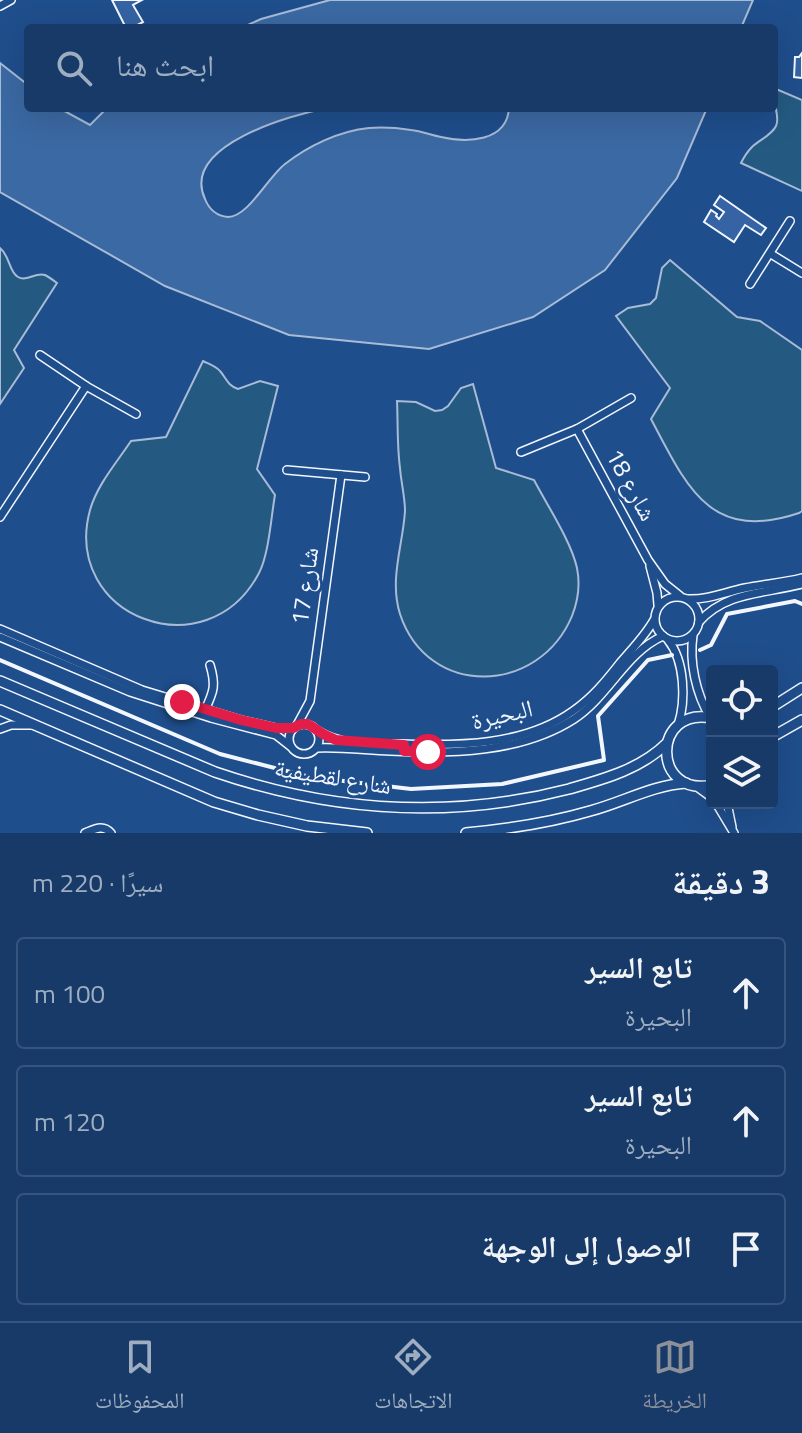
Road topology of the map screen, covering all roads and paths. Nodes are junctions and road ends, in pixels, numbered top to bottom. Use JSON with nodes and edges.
{"nodes":[{"id":1,"x":11,"y":0,"type":"edge"},
{"id":2,"x":0,"y":6,"type":"edge"},
{"id":3,"x":790,"y":221,"type":"dead end"},
{"id":4,"x":771,"y":254,"type":"junction"},
{"id":5,"x":802,"y":273,"type":"edge"},
{"id":6,"x":750,"y":284,"type":"dead end"},
{"id":7,"x":40,"y":355,"type":"dead end"},
{"id":8,"x":86,"y":386,"type":"junction"},
{"id":9,"x":631,"y":398,"type":"dead end"},
{"id":10,"x":136,"y":414,"type":"dead end"},
{"id":11,"x":577,"y":429,"type":"junction"},
{"id":12,"x":521,"y":452,"type":"dead end"},
{"id":13,"x":287,"y":470,"type":"dead end"},
{"id":14,"x":341,"y":475,"type":"junction"},
{"id":15,"x":365,"y":477,"type":"dead end"},
{"id":16,"x":0,"y":517,"type":"edge"},
{"id":17,"x":648,"y":560,"type":"junction"},
{"id":18,"x":802,"y":578,"type":"edge"},
{"id":19,"x":802,"y":584,"type":"edge"},
{"id":20,"x":790,"y":585,"type":"junction"},
{"id":21,"x":684,"y":598,"type":"junction"},
{"id":22,"x":658,"y":606,"type":"junction"},
{"id":23,"x":654,"y":620,"type":"junction"},
{"id":24,"x":699,"y":622,"type":"junction"},
{"id":25,"x":0,"y":629,"type":"edge"},
{"id":26,"x":693,"y":634,"type":"junction"},
{"id":27,"x":0,"y":637,"type":"edge"},
{"id":28,"x":665,"y":638,"type":"junction"},
{"id":29,"x":38,"y":650,"type":"junction"},
{"id":30,"x":692,"y":655,"type":"junction"},
{"id":31,"x":678,"y":657,"type":"junction"},
{"id":32,"x":210,"y":665,"type":"dead end"},
{"id":33,"x":0,"y":681,"type":"edge"},
{"id":34,"x":609,"y":682,"type":"junction"},
{"id":35,"x":696,"y":683,"type":"junction"},
{"id":36,"x":682,"y":685,"type":"junction"},
{"id":37,"x":802,"y":688,"type":"edge"},
{"id":38,"x":310,"y":701,"type":"junction"},
{"id":39,"x":778,"y":703,"type":"edge"},
{"id":40,"x":706,"y":709,"type":"edge"},
{"id":41,"x":0,"y":710,"type":"edge"},
{"id":42,"x":204,"y":712,"type":"junction"},
{"id":43,"x":706,"y":718,"type":"edge"},
{"id":44,"x":802,"y":720,"type":"edge"},
{"id":45,"x":33,"y":725,"type":"junction"},
{"id":46,"x":678,"y":725,"type":"junction"},
{"id":47,"x":295,"y":726,"type":"junction"},
{"id":48,"x":0,"y":729,"type":"edge"},
{"id":49,"x":316,"y":729,"type":"junction"},
{"id":50,"x":778,"y":734,"type":"edge"},
{"id":51,"x":667,"y":743,"type":"junction"},
{"id":52,"x":290,"y":746,"type":"junction"},
{"id":53,"x":317,"y":748,"type":"junction"},
{"id":54,"x":404,"y":748,"type":"junction"},
{"id":55,"x":686,"y":783,"type":"junction"},
{"id":56,"x":706,"y":786,"type":"edge"},
{"id":57,"x":697,"y":787,"type":"junction"},
{"id":58,"x":706,"y":794,"type":"edge"},
{"id":59,"x":720,"y":809,"type":"edge"},
{"id":60,"x":728,"y":809,"type":"edge"},
{"id":61,"x":85,"y":833,"type":"edge"},
{"id":62,"x":111,"y":833,"type":"edge"},
{"id":63,"x":367,"y":833,"type":"edge"},
{"id":64,"x":466,"y":833,"type":"edge"},
{"id":65,"x":734,"y":833,"type":"edge"}],
"edges":[{"from":1,"to":2,"type":"street"},
{"from":3,"to":4,"type":"street"},
{"from":4,"to":5,"type":"street"},
{"from":4,"to":6,"type":"street"},
{"from":7,"to":8,"type":"street"},
{"from":8,"to":10,"type":"street"},
{"from":8,"to":16,"type":"street"},
{"from":9,"to":11,"type":"street"},
{"from":11,"to":12,"type":"street"},
{"from":11,"to":17,"type":"street","name":"شارع 18"},
{"from":13,"to":14,"type":"street"},
{"from":14,"to":15,"type":"street"},
{"from":14,"to":38,"type":"street","name":"شارع 17"},
{"from":17,"to":21,"type":"street","name":"شارع 18"},
{"from":17,"to":22,"type":"street","name":"شارع 18"},
{"from":18,"to":20,"type":"street"},
{"from":19,"to":20,"type":"street"},
{"from":20,"to":21,"type":"street"},
{"from":20,"to":24,"type":"street"},
{"from":21,"to":22,"type":"street"},
{"from":21,"to":24,"type":"street"},
{"from":22,"to":23,"type":"street"},
{"from":23,"to":28,"type":"street"},
{"from":23,"to":34,"type":"street","name":"البحيرة"},
{"from":24,"to":26,"type":"street"},
{"from":25,"to":29,"type":"street"},
{"from":26,"to":28,"type":"street"},
{"from":26,"to":30,"type":"street"},
{"from":27,"to":29,"type":"street"},
{"from":28,"to":31,"type":"street"},
{"from":28,"to":34,"type":"street","name":"البحيرة"},
{"from":29,"to":42,"type":"street"},
{"from":30,"to":31,"type":"street"},
{"from":30,"to":35,"type":"street"},
{"from":31,"to":36,"type":"street"},
{"from":32,"to":42,"type":"street"},
{"from":33,"to":51,"type":"street","name":"شارع لقطيفية"},
{"from":34,"to":54,"type":"street","name":"البحيرة"},
{"from":35,"to":36,"type":"street"},
{"from":35,"to":40,"type":"street"},
{"from":36,"to":46,"type":"street"},
{"from":37,"to":39,"type":"street"},
{"from":38,"to":47,"type":"street","name":"شارع 17"},
{"from":38,"to":49,"type":"street","name":"شارع 17"},
{"from":41,"to":45,"type":"street","name":"شارع لقطيفية"},
{"from":42,"to":47,"type":"street"},
{"from":42,"to":52,"type":"street"},
{"from":43,"to":46,"type":"street"},
{"from":44,"to":50,"type":"street"},
{"from":45,"to":48,"type":"street"},
{"from":45,"to":63,"type":"street","name":"شارع لقطيفية"},
{"from":46,"to":51,"type":"street"},
{"from":47,"to":49,"type":"street"},
{"from":47,"to":52,"type":"street"},
{"from":49,"to":53,"type":"street"},
{"from":49,"to":54,"type":"street","name":"البحيرة"},
{"from":51,"to":55,"type":"street"},
{"from":52,"to":53,"type":"street"},
{"from":53,"to":54,"type":"street","name":"البحيرة"},
{"from":55,"to":57,"type":"street"},
{"from":55,"to":64,"type":"street"},
{"from":56,"to":57,"type":"street"},
{"from":57,"to":58,"type":"street"},
{"from":59,"to":65,"type":"street"},
{"from":60,"to":65,"type":"street"},
{"from":61,"to":62,"type":"street"}]}
